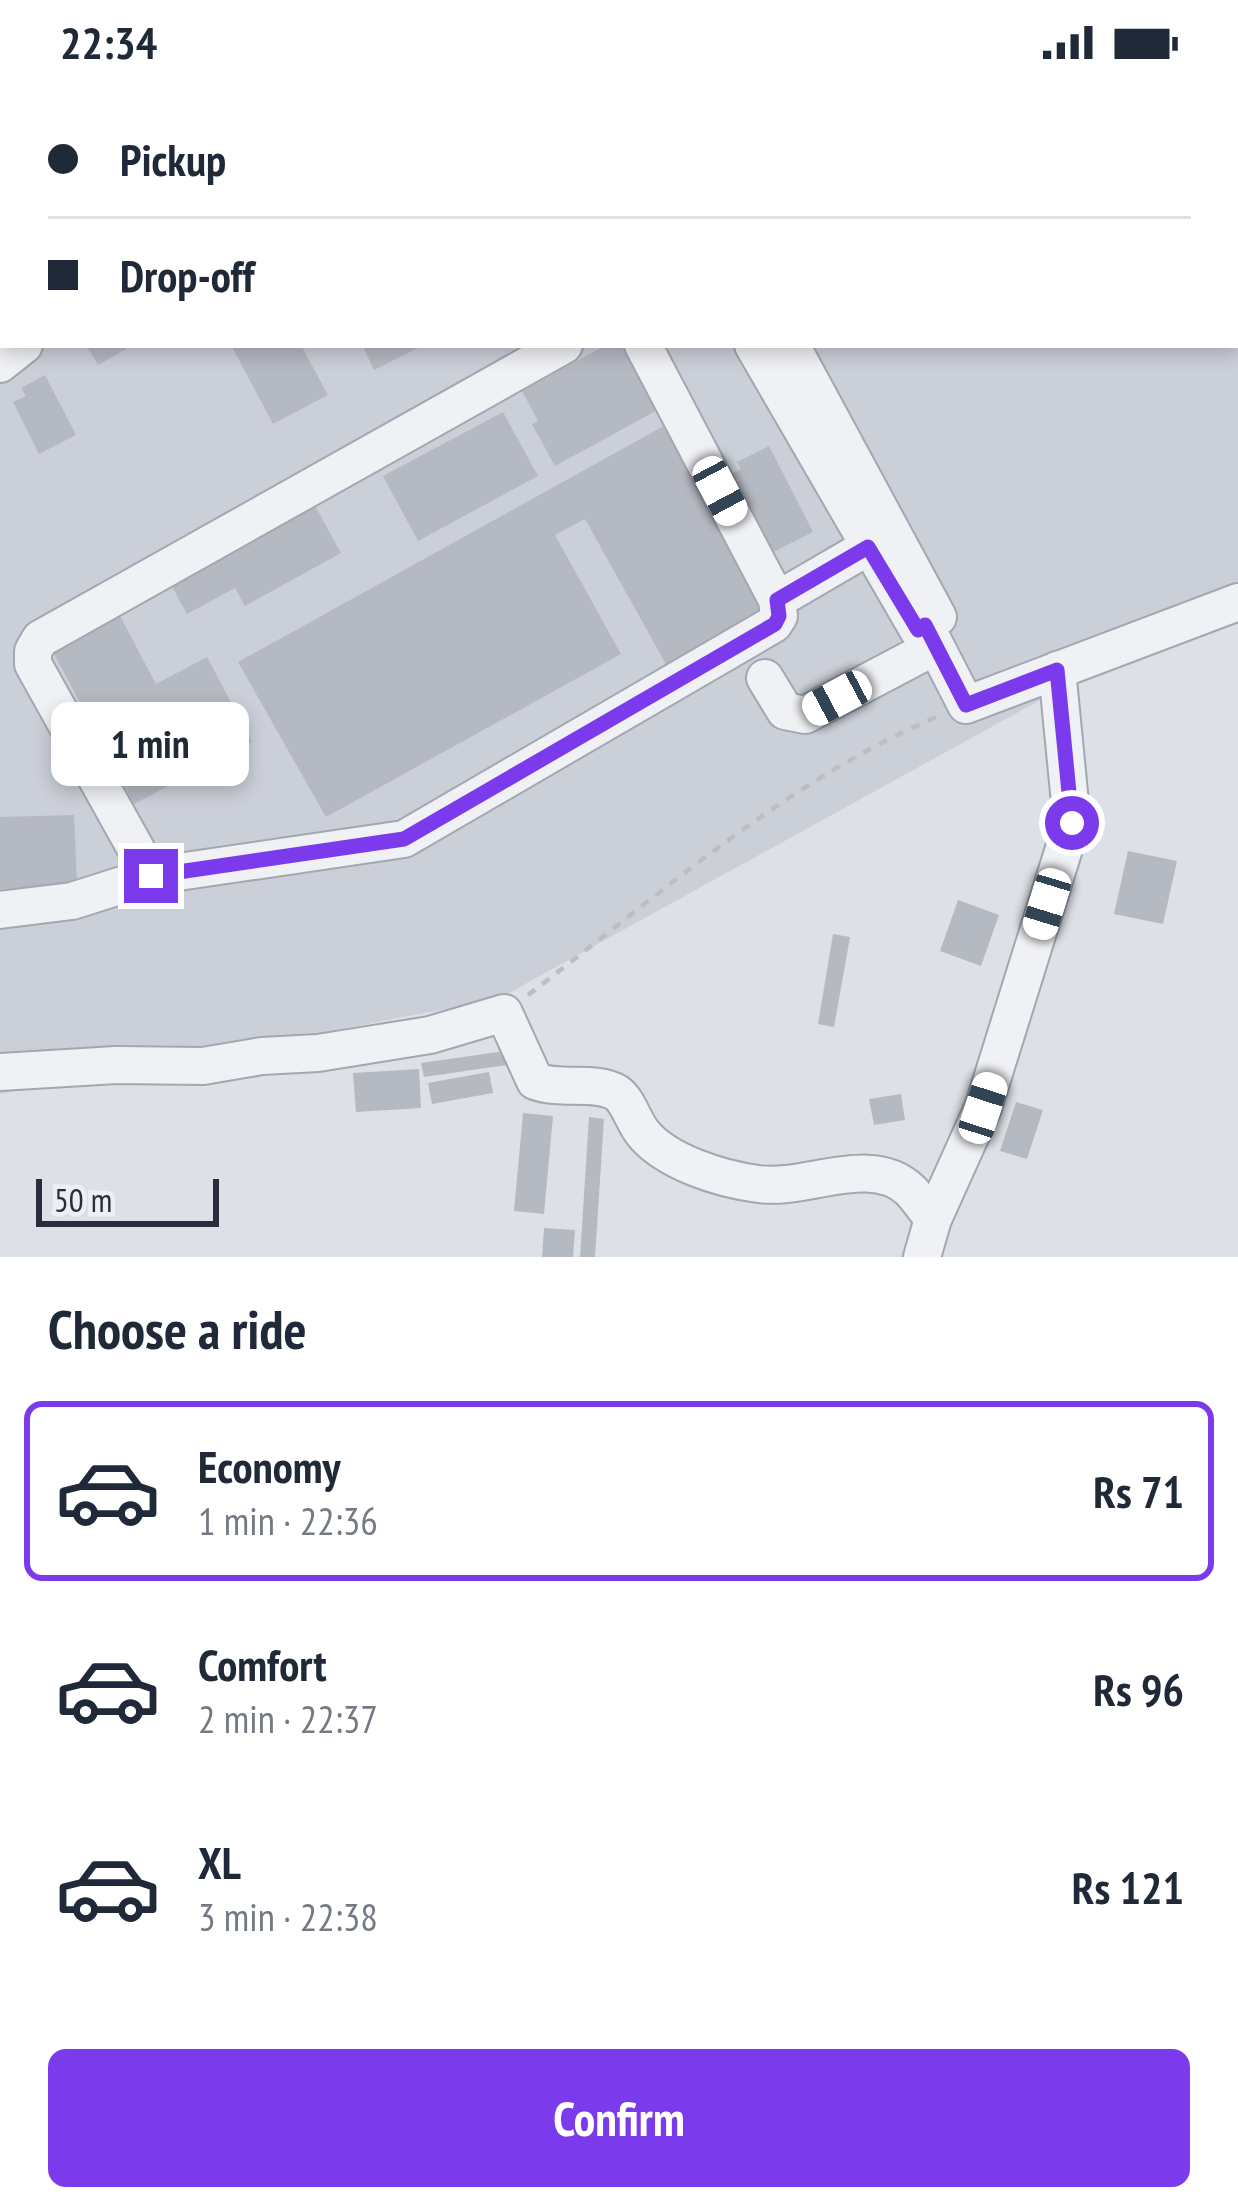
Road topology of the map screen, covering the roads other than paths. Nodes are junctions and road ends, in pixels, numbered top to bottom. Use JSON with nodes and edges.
{"nodes":[{"id":1,"x":559,"y":348,"type":"edge"},
{"id":2,"x":645,"y":348,"type":"edge"},
{"id":3,"x":755,"y":348,"type":"edge"},
{"id":4,"x":792,"y":348,"type":"edge"},
{"id":5,"x":868,"y":547,"type":"junction"},
{"id":6,"x":777,"y":600,"type":"junction"},
{"id":7,"x":1238,"y":602,"type":"edge"},
{"id":8,"x":929,"y":636,"type":"junction"},
{"id":9,"x":1057,"y":670,"type":"junction"},
{"id":10,"x":765,"y":678,"type":"dead end"},
{"id":11,"x":151,"y":876,"type":"junction"},
{"id":12,"x":0,"y":910,"type":"edge"},
{"id":13,"x":0,"y":1072,"type":"edge"},
{"id":14,"x":932,"y":1219,"type":"junction"},
{"id":15,"x":922,"y":1257,"type":"edge"}],
"edges":[{"from":1,"to":11,"type":"street"},
{"from":2,"to":6,"type":"street"},
{"from":3,"to":5,"type":"street"},
{"from":4,"to":8,"type":"street"},
{"from":5,"to":6,"type":"street"},
{"from":5,"to":8,"type":"street"},
{"from":6,"to":11,"type":"street"},
{"from":7,"to":9,"type":"street"},
{"from":8,"to":9,"type":"street"},
{"from":8,"to":10,"type":"street"},
{"from":9,"to":14,"type":"street"},
{"from":11,"to":12,"type":"street"},
{"from":13,"to":14,"type":"street"},
{"from":14,"to":15,"type":"street"}]}
